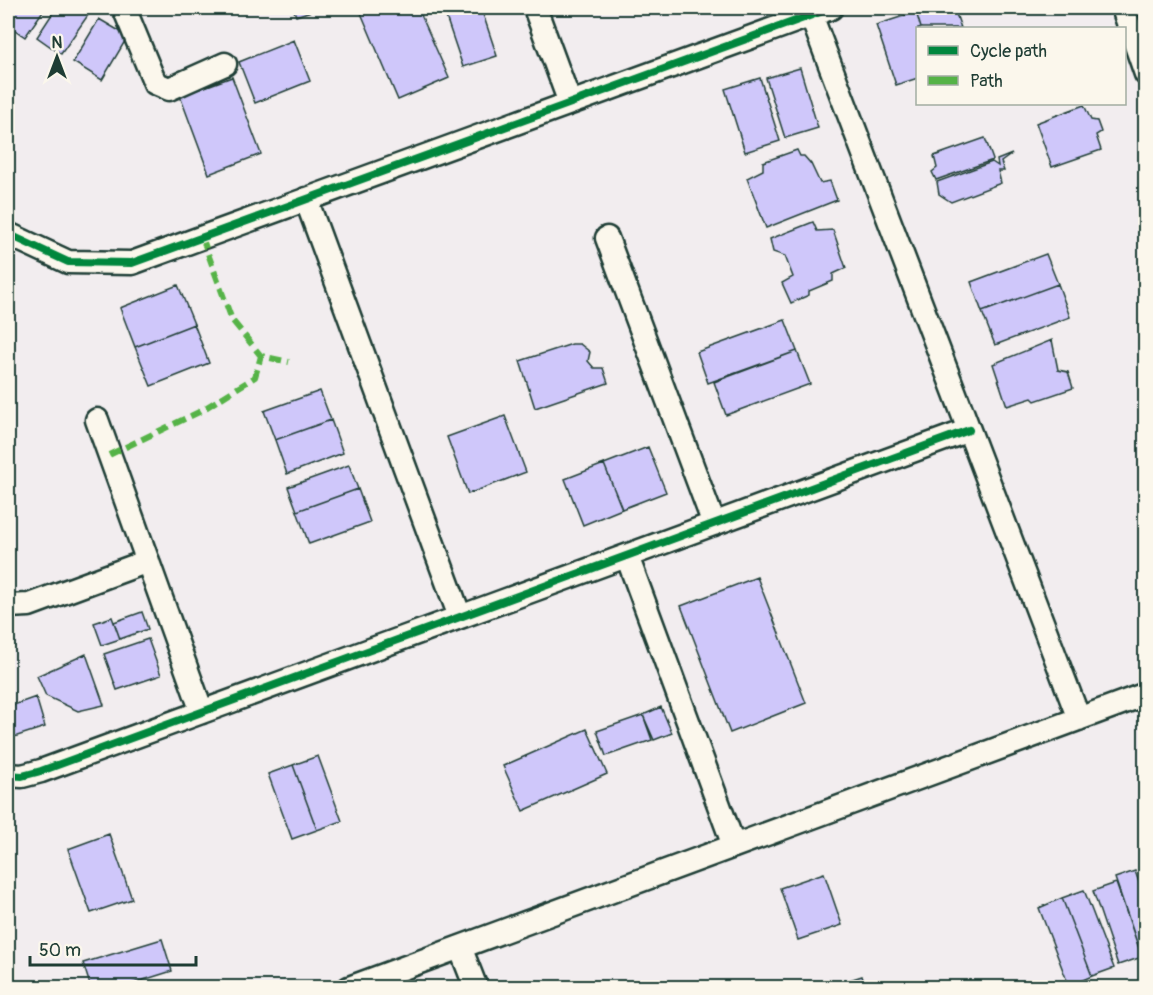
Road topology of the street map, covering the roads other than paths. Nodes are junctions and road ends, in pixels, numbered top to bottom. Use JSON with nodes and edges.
{"nodes":[{"id":1,"x":124,"y":8,"type":"edge"},
{"id":2,"x":535,"y":8,"type":"edge"},
{"id":3,"x":1123,"y":8,"type":"edge"},
{"id":4,"x":821,"y":11,"type":"edge"},
{"id":5,"x":225,"y":63,"type":"dead end"},
{"id":6,"x":1146,"y":74,"type":"edge"},
{"id":7,"x":570,"y":103,"type":"junction"},
{"id":8,"x":306,"y":199,"type":"junction"},
{"id":9,"x":8,"y":234,"type":"edge"},
{"id":10,"x":607,"y":238,"type":"dead end"},
{"id":11,"x":97,"y":420,"type":"dead end"},
{"id":12,"x":969,"y":430,"type":"junction"},
{"id":13,"x":714,"y":524,"type":"junction"},
{"id":14,"x":627,"y":556,"type":"junction"},
{"id":15,"x":148,"y":561,"type":"junction"},
{"id":16,"x":8,"y":606,"type":"edge"},
{"id":17,"x":460,"y":617,"type":"junction"},
{"id":18,"x":1146,"y":694,"type":"edge"},
{"id":19,"x":202,"y":712,"type":"junction"},
{"id":20,"x":1079,"y":719,"type":"junction"},
{"id":21,"x":8,"y":775,"type":"edge"},
{"id":22,"x":734,"y":846,"type":"junction"},
{"id":23,"x":460,"y":947,"type":"junction"},
{"id":24,"x":349,"y":987,"type":"edge"},
{"id":25,"x":476,"y":987,"type":"edge"}],
"edges":[{"from":1,"to":5,"type":"street"},
{"from":2,"to":7,"type":"street"},
{"from":3,"to":6,"type":"street"},
{"from":4,"to":7,"type":"street"},
{"from":4,"to":12,"type":"street"},
{"from":7,"to":8,"type":"street"},
{"from":8,"to":9,"type":"street"},
{"from":8,"to":17,"type":"street"},
{"from":10,"to":13,"type":"street"},
{"from":11,"to":15,"type":"street"},
{"from":12,"to":13,"type":"street"},
{"from":12,"to":20,"type":"street"},
{"from":13,"to":14,"type":"street"},
{"from":14,"to":17,"type":"street"},
{"from":14,"to":22,"type":"street"},
{"from":15,"to":16,"type":"street"},
{"from":15,"to":19,"type":"street"},
{"from":17,"to":19,"type":"street"},
{"from":18,"to":20,"type":"street"},
{"from":19,"to":21,"type":"street"},
{"from":20,"to":22,"type":"street"},
{"from":22,"to":23,"type":"street"},
{"from":23,"to":24,"type":"street"},
{"from":23,"to":25,"type":"street"}]}
